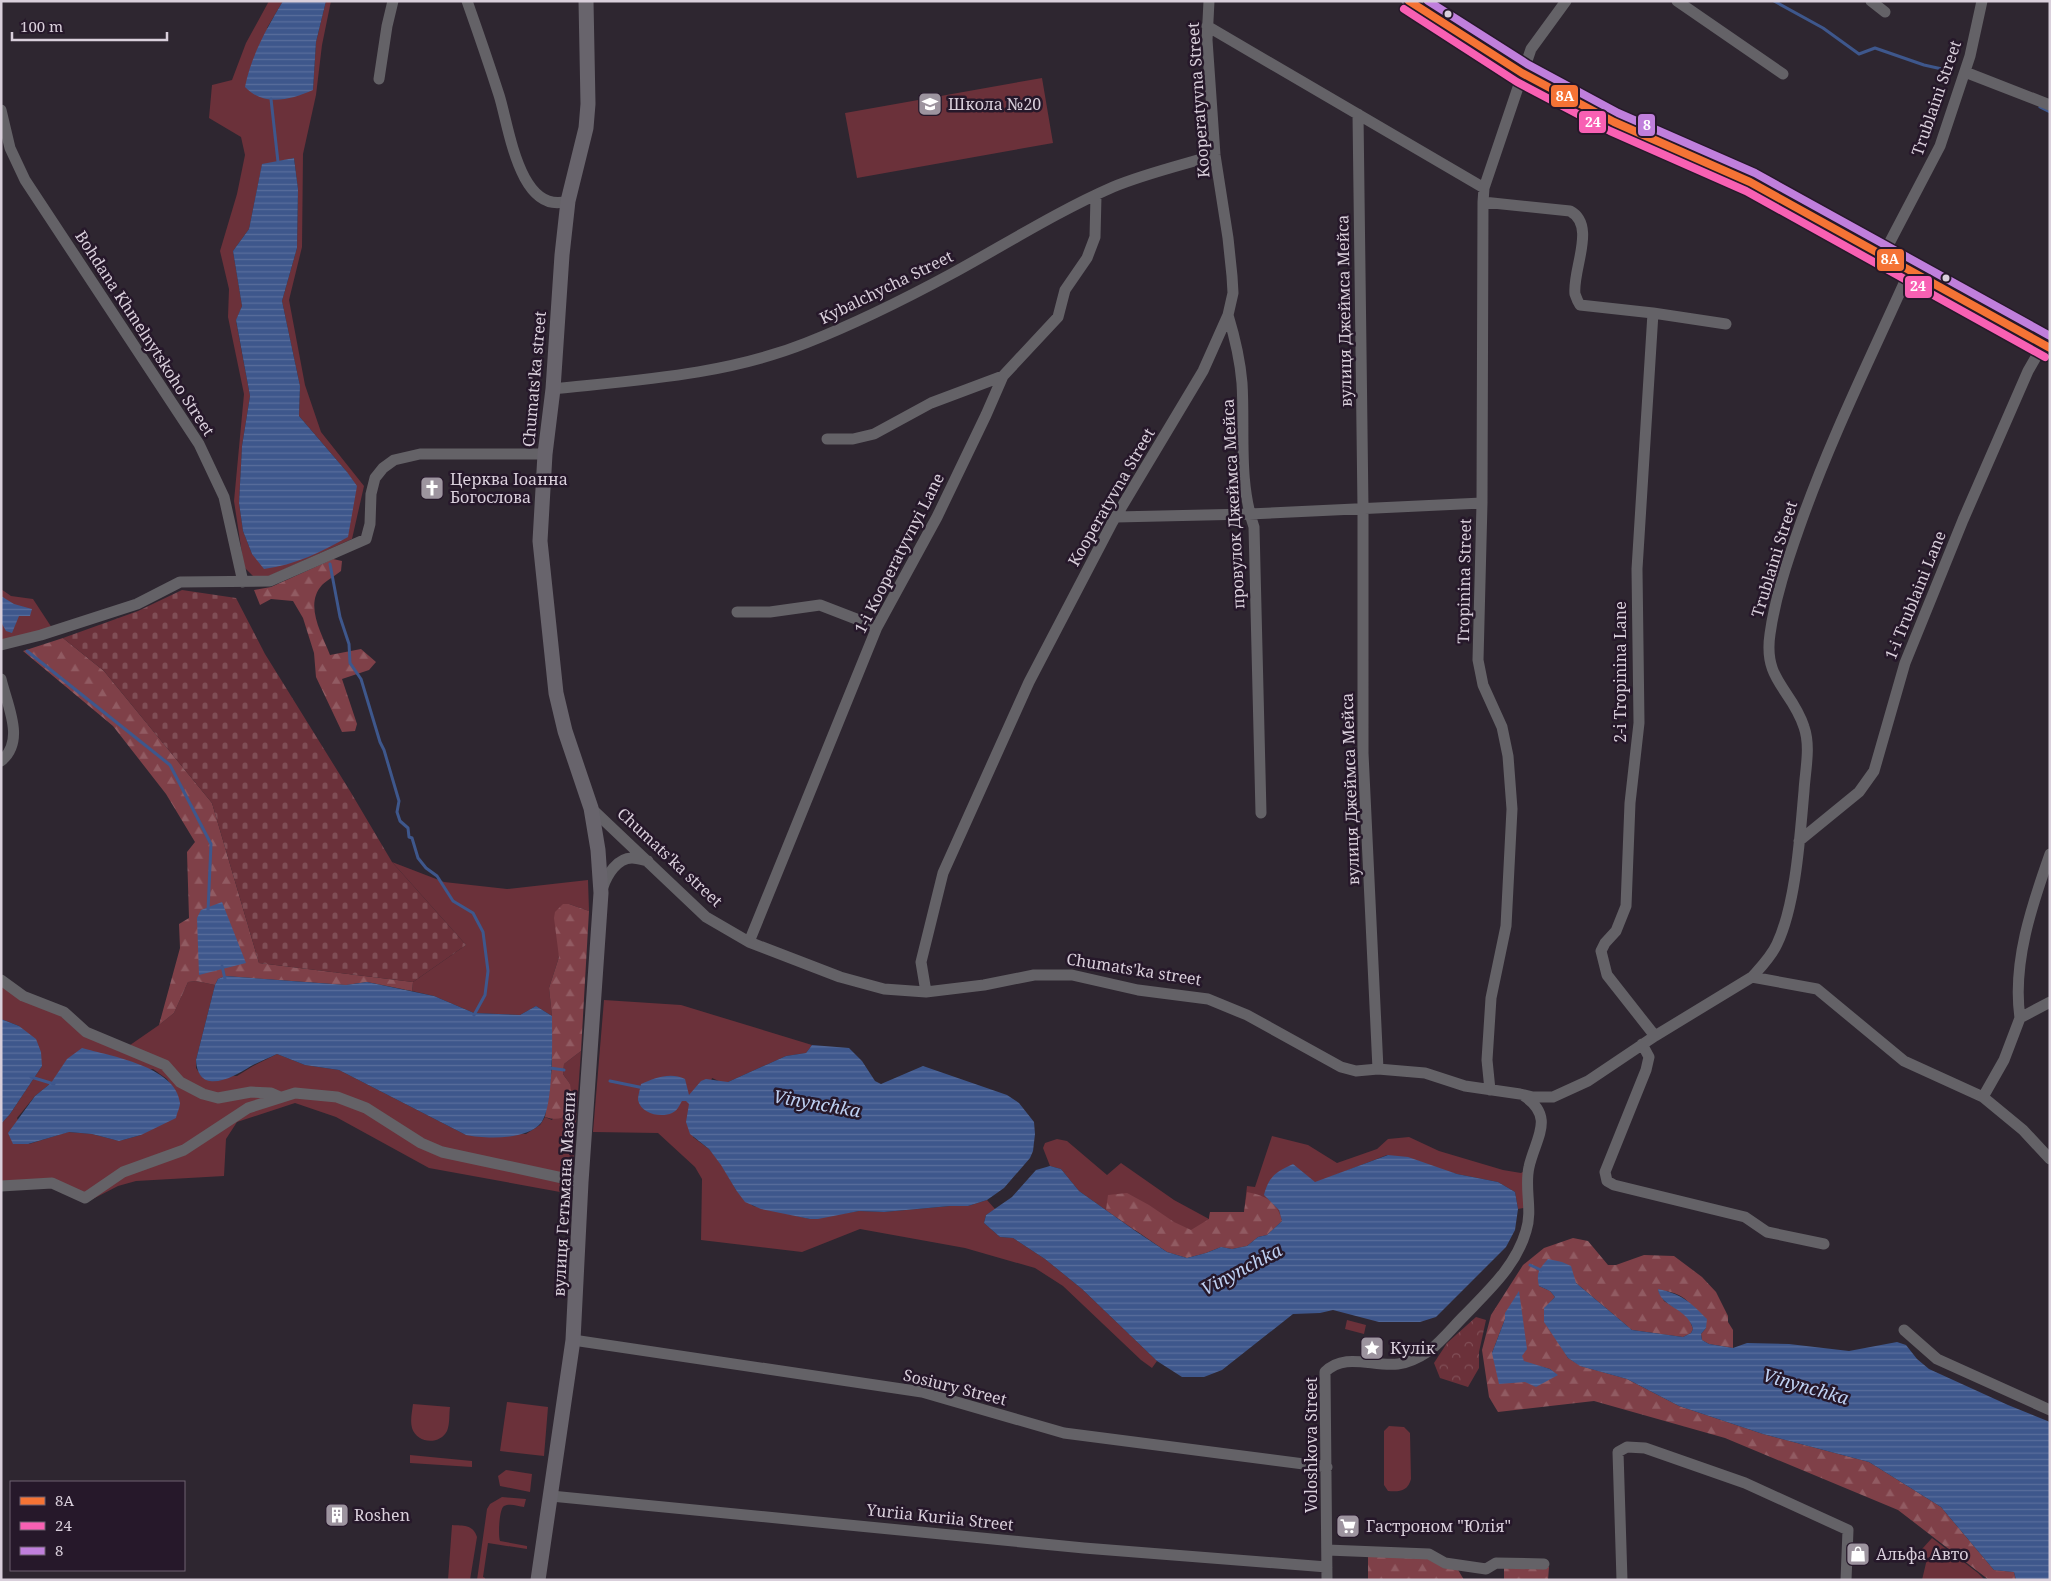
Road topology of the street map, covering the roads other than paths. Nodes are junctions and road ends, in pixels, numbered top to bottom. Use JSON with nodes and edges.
{"nodes":[{"id":1,"x":393,"y":1,"type":"edge"},
{"id":2,"x":467,"y":1,"type":"edge"},
{"id":3,"x":586,"y":1,"type":"edge"},
{"id":4,"x":1209,"y":1,"type":"edge"},
{"id":5,"x":1409,"y":1,"type":"edge"},
{"id":6,"x":1566,"y":1,"type":"edge"},
{"id":7,"x":1677,"y":1,"type":"edge"},
{"id":8,"x":1871,"y":1,"type":"edge"},
{"id":9,"x":1982,"y":1,"type":"edge"},
{"id":10,"x":1885,"y":12,"type":"dead end"},
{"id":11,"x":1207,"y":26,"type":"junction"},
{"id":12,"x":1965,"y":72,"type":"junction"},
{"id":13,"x":1522,"y":73,"type":"junction"},
{"id":14,"x":1783,"y":74,"type":"dead end"},
{"id":15,"x":379,"y":79,"type":"dead end"},
{"id":16,"x":2050,"y":105,"type":"edge"},
{"id":17,"x":1,"y":110,"type":"edge"},
{"id":18,"x":1358,"y":114,"type":"junction"},
{"id":19,"x":1215,"y":155,"type":"junction"},
{"id":20,"x":1484,"y":188,"type":"junction"},
{"id":21,"x":1096,"y":196,"type":"junction"},
{"id":22,"x":568,"y":201,"type":"junction"},
{"id":23,"x":1483,"y":202,"type":"junction"},
{"id":24,"x":1883,"y":255,"type":"junction"},
{"id":25,"x":1910,"y":270,"type":"junction"},
{"id":26,"x":1653,"y":312,"type":"junction"},
{"id":27,"x":1228,"y":315,"type":"junction"},
{"id":28,"x":1726,"y":324,"type":"dead end"},
{"id":29,"x":2047,"y":346,"type":"edge"},
{"id":30,"x":1003,"y":376,"type":"junction"},
{"id":31,"x":553,"y":389,"type":"junction"},
{"id":32,"x":827,"y":439,"type":"dead end"},
{"id":33,"x":545,"y":454,"type":"junction"},
{"id":34,"x":1482,"y":503,"type":"junction"},
{"id":35,"x":1363,"y":508,"type":"junction"},
{"id":36,"x":1249,"y":514,"type":"junction"},
{"id":37,"x":1116,"y":517,"type":"junction"},
{"id":38,"x":243,"y":582,"type":"junction"},
{"id":39,"x":737,"y":612,"type":"dead end"},
{"id":40,"x":877,"y":627,"type":"junction"},
{"id":41,"x":1,"y":645,"type":"edge"},
{"id":42,"x":1,"y":679,"type":"edge"},
{"id":43,"x":1,"y":762,"type":"edge"},
{"id":44,"x":591,"y":808,"type":"junction"},
{"id":45,"x":1260,"y":813,"type":"dead end"},
{"id":46,"x":1799,"y":841,"type":"junction"},
{"id":47,"x":2050,"y":854,"type":"edge"},
{"id":48,"x":648,"y":861,"type":"junction"},
{"id":49,"x":601,"y":893,"type":"junction"},
{"id":50,"x":749,"y":942,"type":"junction"},
{"id":51,"x":1752,"y":977,"type":"junction"},
{"id":52,"x":1,"y":980,"type":"edge"},
{"id":53,"x":926,"y":992,"type":"junction"},
{"id":54,"x":2050,"y":1002,"type":"edge"},
{"id":55,"x":2020,"y":1018,"type":"junction"},
{"id":56,"x":1655,"y":1036,"type":"junction"},
{"id":57,"x":1642,"y":1044,"type":"junction"},
{"id":58,"x":1378,"y":1069,"type":"junction"},
{"id":59,"x":1490,"y":1090,"type":"junction"},
{"id":60,"x":1520,"y":1094,"type":"junction"},
{"id":61,"x":280,"y":1097,"type":"junction"},
{"id":62,"x":1983,"y":1097,"type":"junction"},
{"id":63,"x":2050,"y":1158,"type":"edge"},
{"id":64,"x":581,"y":1182,"type":"junction"},
{"id":65,"x":1,"y":1186,"type":"edge"},
{"id":66,"x":1824,"y":1244,"type":"dead end"},
{"id":67,"x":1904,"y":1330,"type":"dead end"},
{"id":68,"x":574,"y":1340,"type":"junction"},
{"id":69,"x":2050,"y":1410,"type":"edge"},
{"id":70,"x":1327,"y":1467,"type":"junction"},
{"id":71,"x":551,"y":1496,"type":"junction"},
{"id":72,"x":1327,"y":1550,"type":"junction"},
{"id":73,"x":1544,"y":1564,"type":"dead end"},
{"id":74,"x":1327,"y":1567,"type":"junction"},
{"id":75,"x":538,"y":1580,"type":"edge"},
{"id":76,"x":1327,"y":1580,"type":"edge"},
{"id":77,"x":1622,"y":1580,"type":"edge"},
{"id":78,"x":1846,"y":1580,"type":"edge"}],
"edges":[{"from":1,"to":15,"type":"street"},
{"from":2,"to":22,"type":"street"},
{"from":3,"to":22,"type":"street","name":"Chumats'ka street"},
{"from":4,"to":11,"type":"street","name":"Kooperatyvna Street"},
{"from":5,"to":13,"type":"street"},
{"from":6,"to":13,"type":"street","name":"Tropinina Street"},
{"from":7,"to":14,"type":"street"},
{"from":8,"to":10,"type":"street"},
{"from":9,"to":12,"type":"street","name":"Trublaini Street"},
{"from":11,"to":18,"type":"street"},
{"from":11,"to":19,"type":"street","name":"Kooperatyvna Street"},
{"from":12,"to":16,"type":"street"},
{"from":12,"to":24,"type":"street","name":"Trublaini Street"},
{"from":13,"to":20,"type":"street","name":"Tropinina Street"},
{"from":13,"to":24,"type":"street"},
{"from":17,"to":38,"type":"street","name":"Bohdana Khmelnytskoho Street"},
{"from":18,"to":20,"type":"street"},
{"from":18,"to":35,"type":"street","name":"вулиця Джеймса Мейса"},
{"from":19,"to":21,"type":"street","name":"Kybalchycha Street"},
{"from":19,"to":27,"type":"street","name":"Kooperatyvna Street"},
{"from":20,"to":23,"type":"street","name":"Tropinina Street"},
{"from":21,"to":30,"type":"street","name":"1-i Kooperatyvnyi Lane"},
{"from":21,"to":31,"type":"street","name":"Kybalchycha Street"},
{"from":22,"to":31,"type":"street","name":"Chumats'ka street"},
{"from":23,"to":26,"type":"street"},
{"from":23,"to":34,"type":"street","name":"Tropinina Street"},
{"from":24,"to":25,"type":"street"},
{"from":25,"to":29,"type":"street"},
{"from":25,"to":46,"type":"street","name":"Trublaini Street"},
{"from":26,"to":28,"type":"street"},
{"from":26,"to":56,"type":"street","name":"2-i Tropinina Lane"},
{"from":27,"to":36,"type":"street","name":"провулок Джеймса Мейса"},
{"from":27,"to":37,"type":"street","name":"Kooperatyvna Street"},
{"from":29,"to":46,"type":"street","name":"1-i Trublaini Lane"},
{"from":30,"to":32,"type":"street"},
{"from":30,"to":40,"type":"street","name":"1-i Kooperatyvnyi Lane"},
{"from":31,"to":33,"type":"street","name":"Chumats'ka street"},
{"from":33,"to":38,"type":"street"},
{"from":33,"to":44,"type":"street","name":"Chumats'ka street"},
{"from":34,"to":35,"type":"street"},
{"from":34,"to":59,"type":"street","name":"Tropinina Street"},
{"from":35,"to":36,"type":"street"},
{"from":35,"to":58,"type":"street","name":"вулиця Джеймса Мейса"},
{"from":36,"to":37,"type":"street"},
{"from":36,"to":45,"type":"street","name":"провулок Джеймса Мейса"},
{"from":37,"to":53,"type":"street","name":"Kooperatyvna Street"},
{"from":38,"to":41,"type":"street"},
{"from":39,"to":40,"type":"street"},
{"from":40,"to":50,"type":"street","name":"1-i Kooperatyvnyi Lane"},
{"from":42,"to":43,"type":"street"},
{"from":44,"to":48,"type":"street","name":"Chumats'ka street"},
{"from":44,"to":49,"type":"street","name":"вулиця Гетьмана Мазепи"},
{"from":46,"to":51,"type":"street","name":"Trublaini Street"},
{"from":47,"to":55,"type":"street"},
{"from":48,"to":49,"type":"street"},
{"from":48,"to":50,"type":"street","name":"Chumats'ka street"},
{"from":49,"to":64,"type":"street","name":"вулиця Гетьмана Мазепи"},
{"from":50,"to":53,"type":"street","name":"Chumats'ka street"},
{"from":51,"to":56,"type":"street","name":"Chumats'ka street"},
{"from":51,"to":62,"type":"street"},
{"from":52,"to":61,"type":"street"},
{"from":53,"to":58,"type":"street","name":"Chumats'ka street"},
{"from":54,"to":55,"type":"street"},
{"from":55,"to":62,"type":"street"},
{"from":56,"to":57,"type":"street","name":"Chumats'ka street"},
{"from":57,"to":60,"type":"street","name":"Chumats'ka street"},
{"from":57,"to":66,"type":"street"},
{"from":58,"to":59,"type":"street","name":"Chumats'ka street"},
{"from":59,"to":60,"type":"street","name":"Chumats'ka street"},
{"from":60,"to":70,"type":"street","name":"Voloshkova Street"},
{"from":61,"to":64,"type":"street"},
{"from":61,"to":65,"type":"street"},
{"from":62,"to":63,"type":"street"},
{"from":64,"to":68,"type":"street","name":"вулиця Гетьмана Мазепи"},
{"from":67,"to":69,"type":"street"},
{"from":68,"to":70,"type":"street","name":"Sosiury Street"},
{"from":68,"to":71,"type":"street","name":"вулиця Гетьмана Мазепи"},
{"from":70,"to":72,"type":"street","name":"Voloshkova Street"},
{"from":71,"to":74,"type":"street","name":"Yuriia Kuriia Street"},
{"from":71,"to":75,"type":"street","name":"вулиця Гетьмана Мазепи"},
{"from":72,"to":73,"type":"street"},
{"from":72,"to":74,"type":"street","name":"Voloshkova Street"},
{"from":74,"to":76,"type":"street","name":"Voloshkova Street"},
{"from":77,"to":78,"type":"street"}]}
